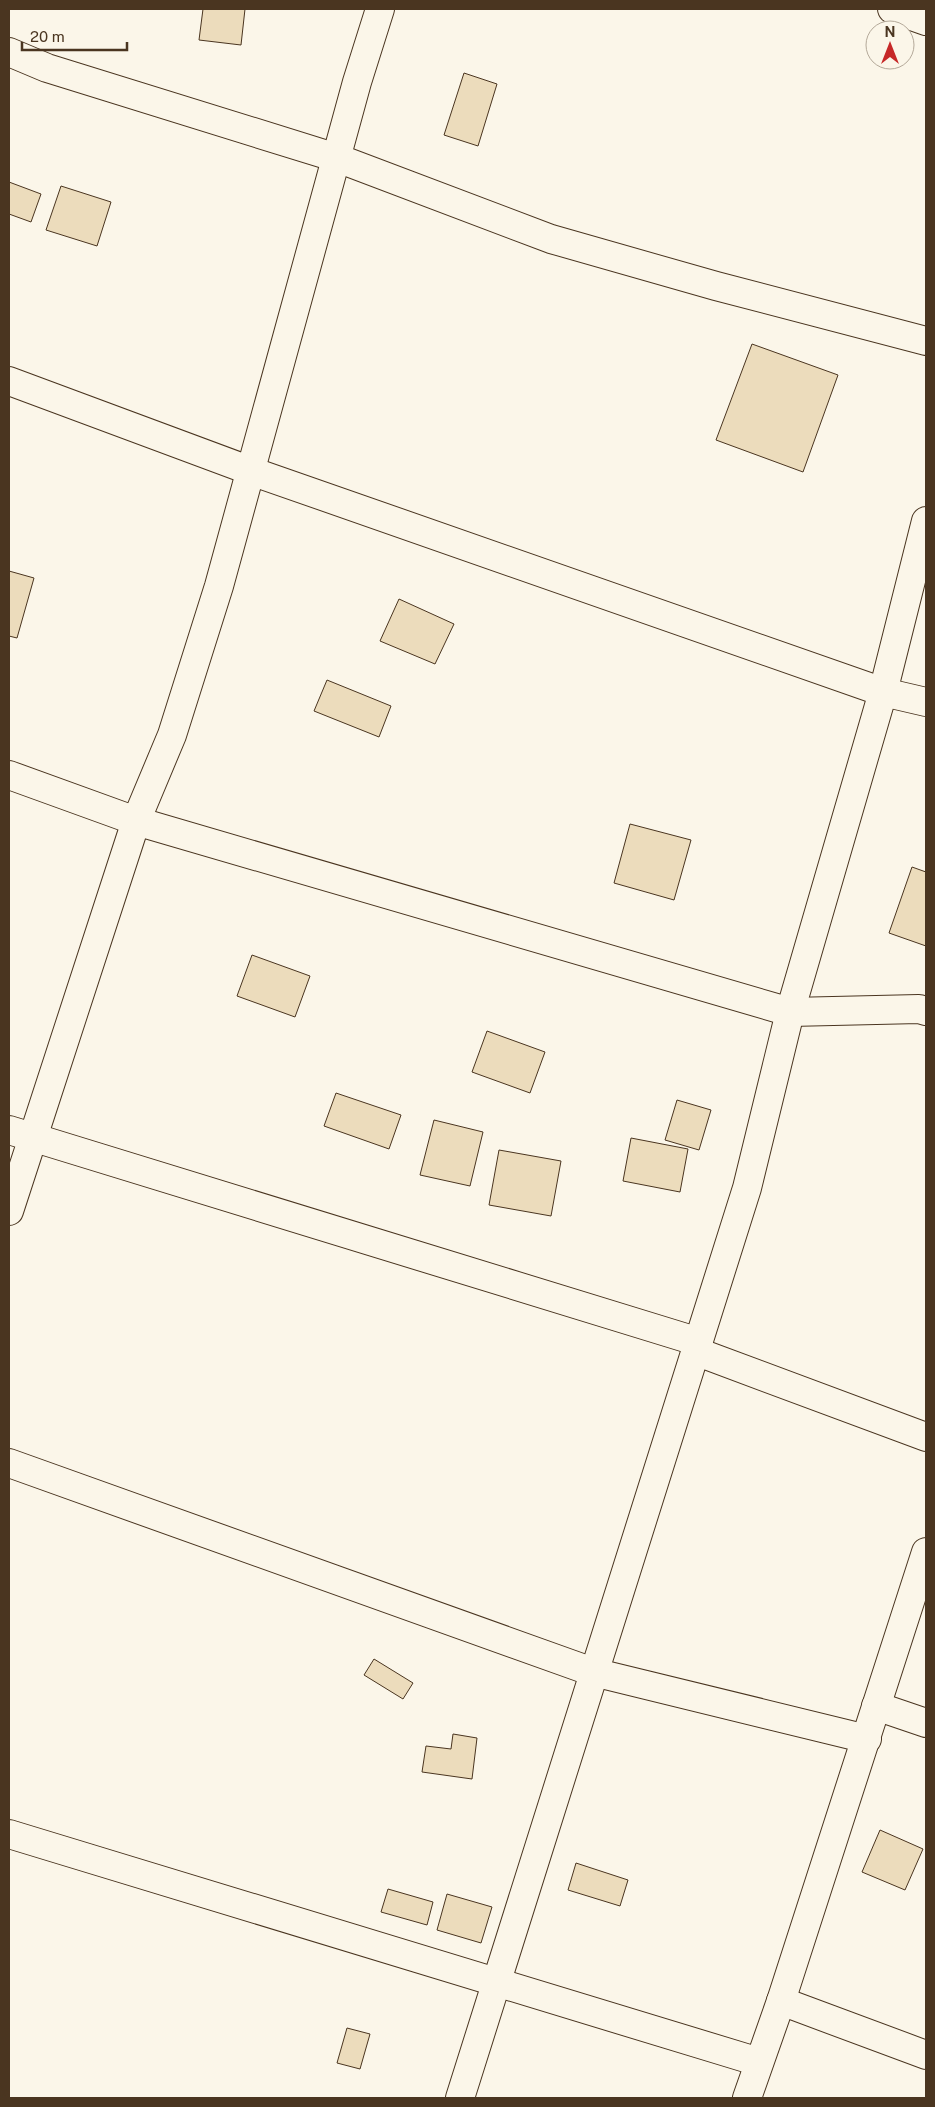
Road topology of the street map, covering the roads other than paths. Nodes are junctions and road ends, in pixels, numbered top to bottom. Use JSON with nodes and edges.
{"nodes":[{"id":1,"x":380,"y":9,"type":"edge"},
{"id":2,"x":892,"y":9,"type":"edge"},
{"id":3,"x":926,"y":21,"type":"edge"},
{"id":4,"x":9,"y":52,"type":"edge"},
{"id":5,"x":337,"y":158,"type":"junction"},
{"id":6,"x":926,"y":341,"type":"edge"},
{"id":7,"x":9,"y":382,"type":"edge"},
{"id":8,"x":251,"y":471,"type":"junction"},
{"id":9,"x":926,"y":521,"type":"edge"},
{"id":10,"x":883,"y":692,"type":"junction"},
{"id":11,"x":926,"y":702,"type":"edge"},
{"id":12,"x":9,"y":775,"type":"edge"},
{"id":13,"x":136,"y":821,"type":"junction"},
{"id":14,"x":926,"y":1011,"type":"edge"},
{"id":15,"x":790,"y":1012,"type":"junction"},
{"id":16,"x":20,"y":1134,"type":"edge"},
{"id":17,"x":9,"y":1211,"type":"edge"},
{"id":18,"x":697,"y":1347,"type":"junction"},
{"id":19,"x":926,"y":1437,"type":"edge"},
{"id":20,"x":9,"y":1464,"type":"edge"},
{"id":21,"x":926,"y":1552,"type":"edge"},
{"id":22,"x":593,"y":1672,"type":"junction"},
{"id":23,"x":876,"y":1706,"type":"junction"},
{"id":24,"x":926,"y":1724,"type":"edge"},
{"id":25,"x":866,"y":1739,"type":"junction"},
{"id":26,"x":9,"y":1834,"type":"edge"},
{"id":27,"x":497,"y":1982,"type":"junction"},
{"id":28,"x":781,"y":2001,"type":"junction"},
{"id":29,"x":926,"y":2055,"type":"edge"},
{"id":30,"x":759,"y":2062,"type":"junction"},
{"id":31,"x":460,"y":2098,"type":"edge"},
{"id":32,"x":748,"y":2098,"type":"edge"}],
"edges":[{"from":1,"to":5,"type":"street"},
{"from":2,"to":3,"type":"street"},
{"from":4,"to":5,"type":"street"},
{"from":5,"to":6,"type":"street"},
{"from":5,"to":8,"type":"street"},
{"from":7,"to":8,"type":"street"},
{"from":8,"to":10,"type":"street"},
{"from":8,"to":13,"type":"street"},
{"from":9,"to":10,"type":"street"},
{"from":10,"to":11,"type":"street"},
{"from":10,"to":15,"type":"street"},
{"from":12,"to":13,"type":"street"},
{"from":13,"to":15,"type":"street"},
{"from":13,"to":16,"type":"street"},
{"from":14,"to":15,"type":"street"},
{"from":15,"to":18,"type":"street"},
{"from":16,"to":17,"type":"street"},
{"from":16,"to":18,"type":"street"},
{"from":18,"to":19,"type":"street"},
{"from":18,"to":22,"type":"street"},
{"from":20,"to":22,"type":"street"},
{"from":21,"to":23,"type":"street"},
{"from":22,"to":25,"type":"street"},
{"from":22,"to":27,"type":"street"},
{"from":23,"to":24,"type":"street"},
{"from":23,"to":25,"type":"street"},
{"from":25,"to":28,"type":"street"},
{"from":26,"to":27,"type":"street"},
{"from":27,"to":30,"type":"street"},
{"from":27,"to":31,"type":"street"},
{"from":28,"to":29,"type":"street"},
{"from":28,"to":30,"type":"street"},
{"from":30,"to":32,"type":"street"}]}
